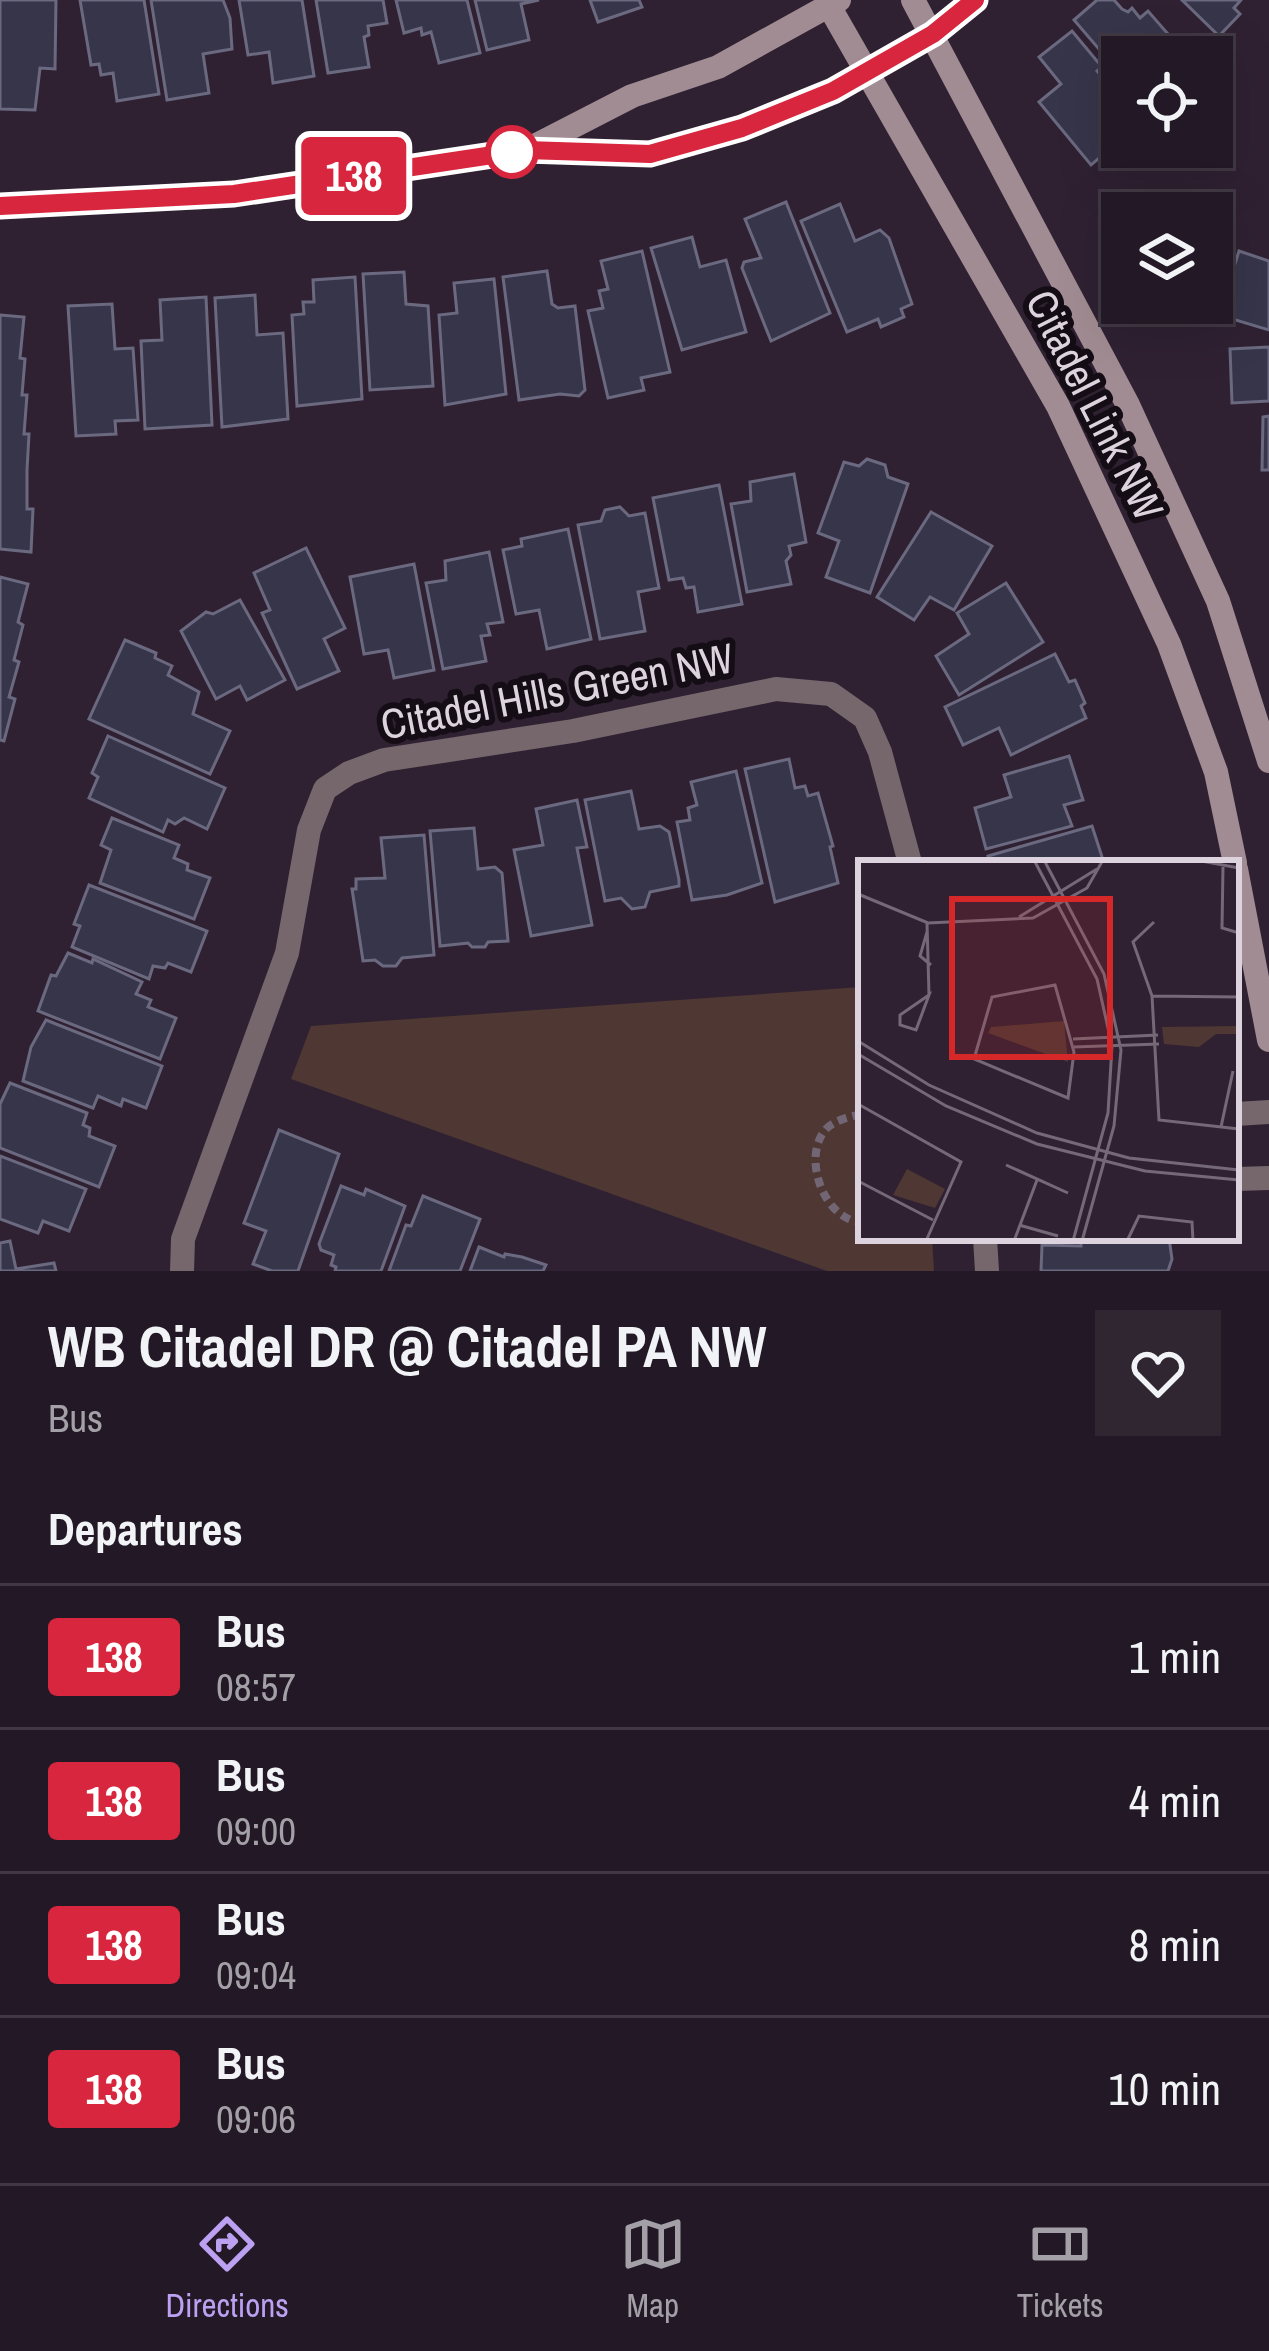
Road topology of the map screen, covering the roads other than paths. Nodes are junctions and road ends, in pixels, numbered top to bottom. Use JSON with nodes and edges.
{"nodes":[{"id":1,"x":913,"y":0,"type":"edge"},
{"id":2,"x":975,"y":0,"type":"edge"},
{"id":3,"x":831,"y":2,"type":"edge"},
{"id":4,"x":933,"y":34,"type":"junction"},
{"id":5,"x":870,"y":73,"type":"junction"},
{"id":6,"x":526,"y":150,"type":"junction"},
{"id":7,"x":0,"y":206,"type":"edge"},
{"id":8,"x":1269,"y":761,"type":"edge"},
{"id":9,"x":909,"y":860,"type":"edge"},
{"id":10,"x":1234,"y":860,"type":"edge"},
{"id":11,"x":1239,"y":886,"type":"edge"},
{"id":12,"x":1269,"y":1040,"type":"edge"},
{"id":13,"x":1269,"y":1112,"type":"edge"},
{"id":14,"x":1239,"y":1114,"type":"edge"},
{"id":15,"x":1269,"y":1178,"type":"edge"},
{"id":16,"x":1239,"y":1179,"type":"edge"},
{"id":17,"x":985,"y":1241,"type":"edge"},
{"id":18,"x":182,"y":1271,"type":"edge"},
{"id":19,"x":987,"y":1271,"type":"edge"}],
"edges":[{"from":1,"to":4,"type":"street","name":"Citadel Link NW"},
{"from":2,"to":4,"type":"street"},
{"from":3,"to":5,"type":"street","name":"Citadel Link NW"},
{"from":3,"to":6,"type":"street"},
{"from":4,"to":5,"type":"street"},
{"from":4,"to":8,"type":"street","name":"Citadel Link NW"},
{"from":5,"to":6,"type":"street"},
{"from":5,"to":10,"type":"street","name":"Citadel Link NW"},
{"from":6,"to":7,"type":"street"},
{"from":9,"to":18,"type":"street","name":"Citadel Hills Green NW"},
{"from":11,"to":12,"type":"street","name":"Citadel Link NW"},
{"from":13,"to":14,"type":"street"},
{"from":15,"to":16,"type":"street"},
{"from":17,"to":19,"type":"street"}]}
